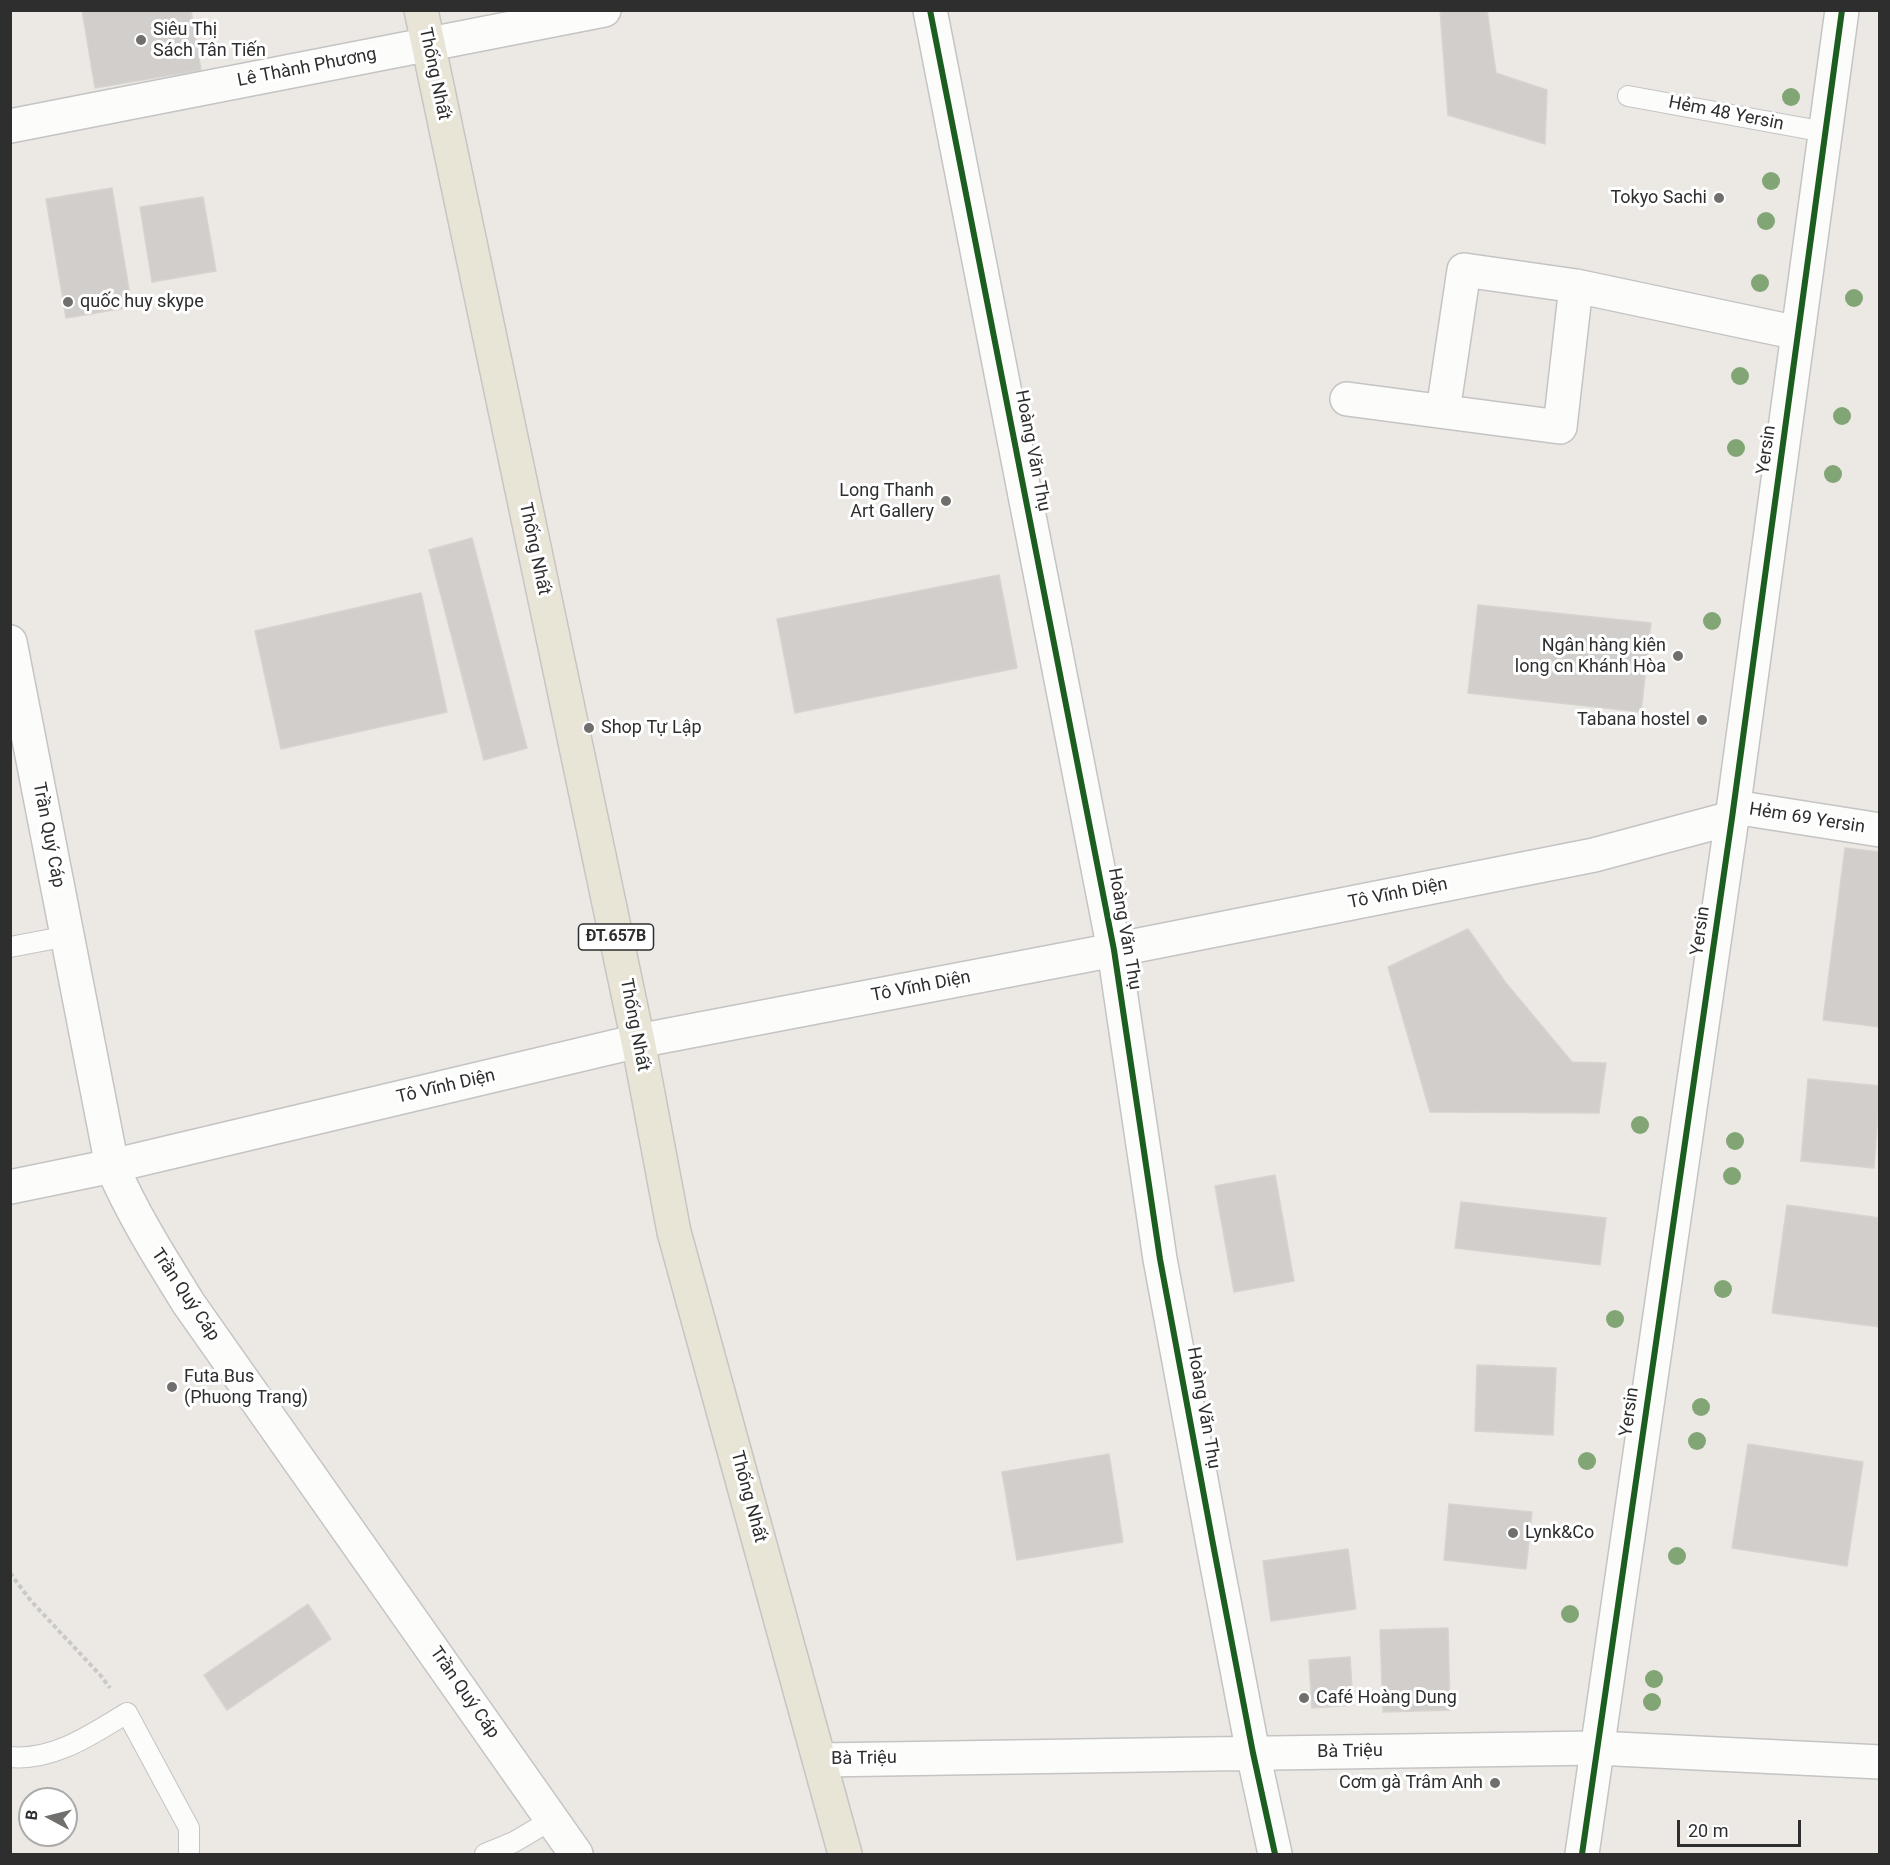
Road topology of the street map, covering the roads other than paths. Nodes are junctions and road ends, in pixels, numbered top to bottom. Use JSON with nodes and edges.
{"nodes":[{"id":1,"x":421,"y":10,"type":"edge"},
{"id":2,"x":604,"y":10,"type":"edge"},
{"id":3,"x":930,"y":10,"type":"edge"},
{"id":4,"x":1842,"y":10,"type":"edge"},
{"id":5,"x":427,"y":44,"type":"junction"},
{"id":6,"x":1628,"y":96,"type":"dead end"},
{"id":7,"x":10,"y":126,"type":"edge"},
{"id":8,"x":1825,"y":132,"type":"junction"},
{"id":9,"x":1576,"y":286,"type":"junction"},
{"id":10,"x":1798,"y":333,"type":"junction"},
{"id":11,"x":1347,"y":399,"type":"dead end"},
{"id":12,"x":1443,"y":411,"type":"junction"},
{"id":13,"x":10,"y":642,"type":"edge"},
{"id":14,"x":1733,"y":813,"type":"junction"},
{"id":15,"x":1880,"y":830,"type":"edge"},
{"id":16,"x":68,"y":936,"type":"junction"},
{"id":17,"x":10,"y":947,"type":"edge"},
{"id":18,"x":1114,"y":950,"type":"junction"},
{"id":19,"x":638,"y":1041,"type":"junction"},
{"id":20,"x":112,"y":1166,"type":"junction"},
{"id":21,"x":10,"y":1187,"type":"edge"},
{"id":22,"x":1596,"y":1748,"type":"junction"},
{"id":23,"x":1253,"y":1753,"type":"junction"},
{"id":24,"x":10,"y":1757,"type":"edge"},
{"id":25,"x":820,"y":1760,"type":"junction"},
{"id":26,"x":1880,"y":1762,"type":"edge"},
{"id":27,"x":553,"y":1819,"type":"junction"},
{"id":28,"x":189,"y":1854,"type":"edge"},
{"id":29,"x":485,"y":1854,"type":"edge"},
{"id":30,"x":576,"y":1854,"type":"edge"},
{"id":31,"x":845,"y":1854,"type":"edge"},
{"id":32,"x":1275,"y":1854,"type":"edge"},
{"id":33,"x":1582,"y":1854,"type":"edge"}],
"edges":[{"from":1,"to":5,"type":"main road","name":"Thống Nhất","number":"ĐT.657B"},
{"from":2,"to":5,"type":"street","name":"Lê Thành Phương"},
{"from":3,"to":18,"type":"street","name":"Hoàng Văn Thụ"},
{"from":4,"to":8,"type":"street","name":"Yersin"},
{"from":5,"to":7,"type":"street","name":"Lê Thành Phương"},
{"from":5,"to":19,"type":"main road","name":"Thống Nhất","number":"ĐT.657B"},
{"from":6,"to":8,"type":"lane","name":"Hẻm 48 Yersin"},
{"from":8,"to":10,"type":"street","name":"Yersin"},
{"from":9,"to":10,"type":"street"},
{"from":9,"to":12,"type":"street"},
{"from":9,"to":12,"type":"street"},
{"from":10,"to":14,"type":"street","name":"Yersin"},
{"from":11,"to":12,"type":"street"},
{"from":13,"to":16,"type":"street","name":"Trần Quý Cáp"},
{"from":14,"to":15,"type":"street","name":"Hẻm 69 Yersin"},
{"from":14,"to":18,"type":"street","name":"Tô Vĩnh Diện"},
{"from":14,"to":22,"type":"street","name":"Yersin"},
{"from":16,"to":17,"type":"lane"},
{"from":16,"to":20,"type":"street","name":"Trần Quý Cáp"},
{"from":18,"to":19,"type":"street","name":"Tô Vĩnh Diện"},
{"from":18,"to":23,"type":"street","name":"Hoàng Văn Thụ"},
{"from":19,"to":20,"type":"street","name":"Tô Vĩnh Diện"},
{"from":19,"to":25,"type":"main road","name":"Thống Nhất","number":"ĐT.657B"},
{"from":20,"to":21,"type":"street","name":"Tô Vĩnh Diện"},
{"from":20,"to":27,"type":"street","name":"Trần Quý Cáp"},
{"from":22,"to":23,"type":"street","name":"Bà Triệu"},
{"from":22,"to":26,"type":"street","name":"Bà Triệu"},
{"from":22,"to":33,"type":"street","name":"Yersin"},
{"from":23,"to":25,"type":"street","name":"Bà Triệu"},
{"from":23,"to":32,"type":"street","name":"Hoàng Văn Thụ"},
{"from":24,"to":28,"type":"lane"},
{"from":25,"to":31,"type":"main road","name":"Thống Nhất","number":"ĐT.657B"},
{"from":27,"to":29,"type":"lane"},
{"from":27,"to":30,"type":"street","name":"Trần Quý Cáp"}]}
